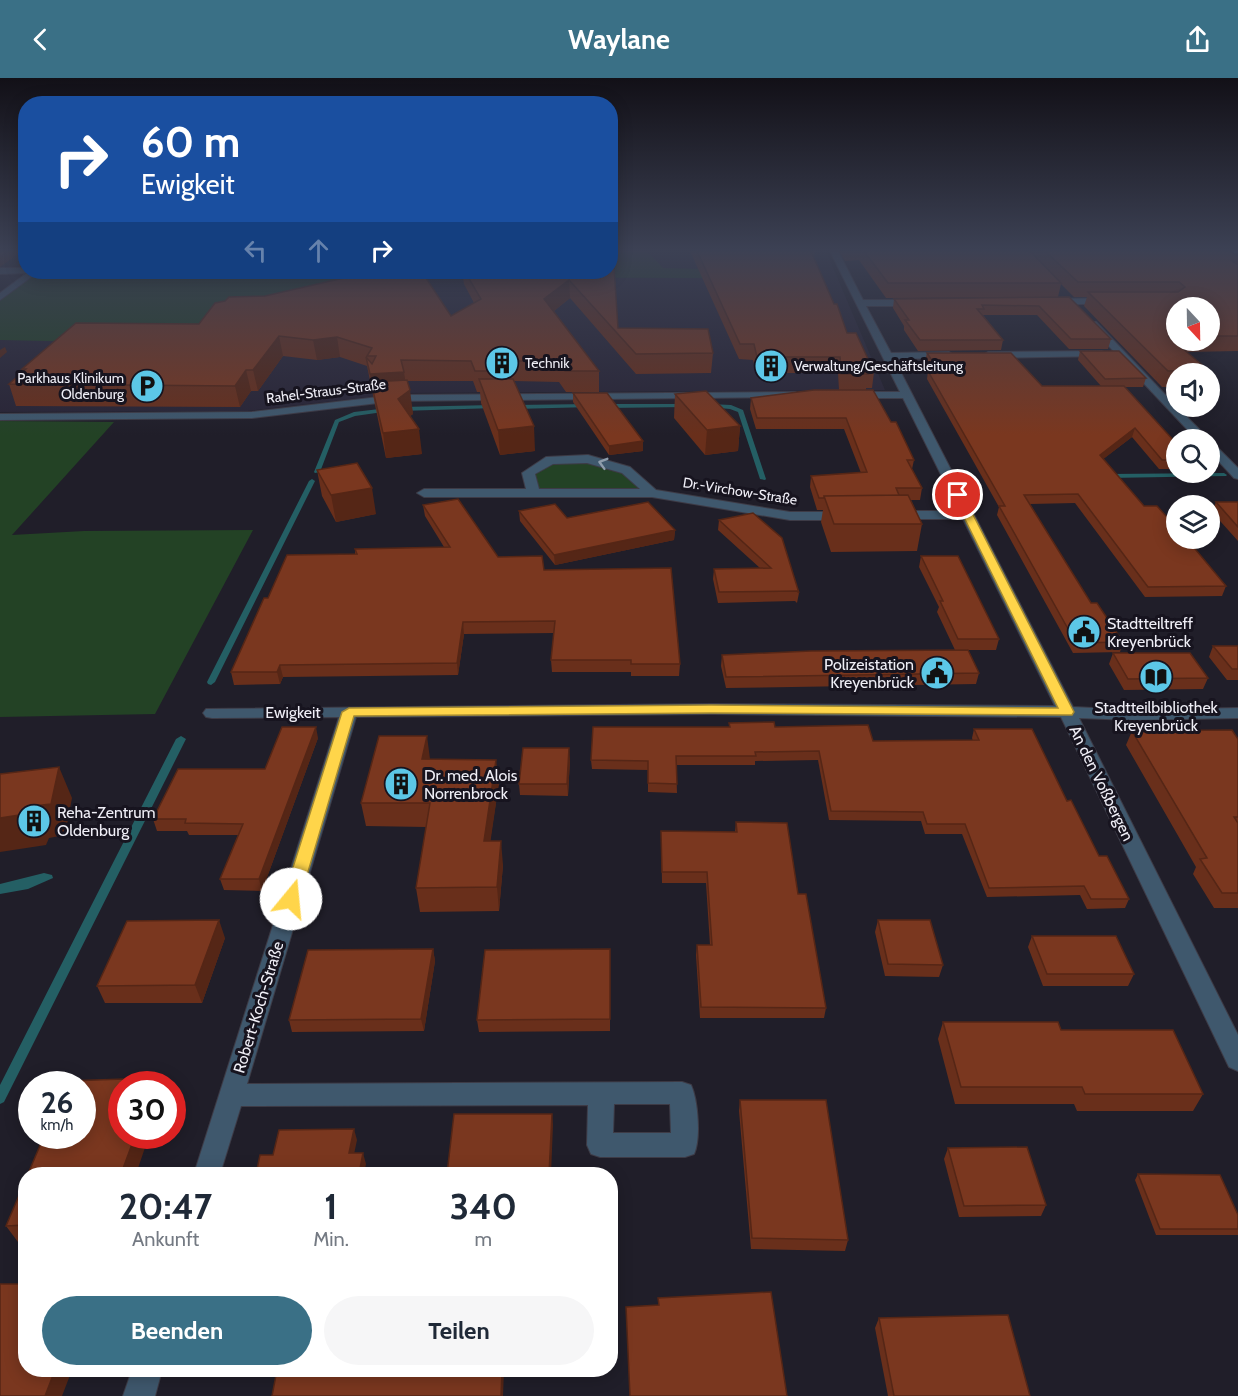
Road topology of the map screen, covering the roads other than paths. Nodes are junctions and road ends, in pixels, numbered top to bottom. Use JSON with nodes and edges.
{"nodes":[{"id":1,"x":865,"y":313,"type":"edge"},
{"id":2,"x":1086,"y":318,"type":"edge"},
{"id":3,"x":1122,"y":354,"type":"junction"},
{"id":4,"x":961,"y":355,"type":"edge"},
{"id":5,"x":972,"y":355,"type":"edge"},
{"id":6,"x":888,"y":356,"type":"junction"},
{"id":7,"x":804,"y":395,"type":"edge"},
{"id":8,"x":845,"y":395,"type":"edge"},
{"id":9,"x":908,"y":395,"type":"junction"},
{"id":10,"x":0,"y":417,"type":"edge"},
{"id":11,"x":1194,"y":429,"type":"edge"},
{"id":12,"x":1220,"y":456,"type":"edge"},
{"id":13,"x":1238,"y":475,"type":"edge"},
{"id":14,"x":424,"y":493,"type":"dead end"},
{"id":15,"x":533,"y":493,"type":"junction"},
{"id":16,"x":652,"y":493,"type":"junction"},
{"id":17,"x":967,"y":515,"type":"junction"},
{"id":18,"x":861,"y":516,"type":"edge"},
{"id":19,"x":885,"y":516,"type":"edge"},
{"id":20,"x":349,"y":712,"type":"junction"},
{"id":21,"x":1067,"y":712,"type":"junction"},
{"id":22,"x":212,"y":713,"type":"dead end"},
{"id":23,"x":1238,"y":713,"type":"edge"},
{"id":24,"x":1238,"y":1060,"type":"edge"},
{"id":25,"x":601,"y":1093,"type":"dead end"},
{"id":26,"x":231,"y":1095,"type":"junction"},
{"id":27,"x":209,"y":1167,"type":"edge"},
{"id":28,"x":145,"y":1377,"type":"edge"},
{"id":29,"x":139,"y":1396,"type":"edge"}],
"edges":[{"from":1,"to":6,"type":"street","name":"An den Voßbergen"},
{"from":2,"to":3,"type":"street"},
{"from":3,"to":5,"type":"street"},
{"from":3,"to":11,"type":"street"},
{"from":4,"to":6,"type":"street"},
{"from":6,"to":9,"type":"street","name":"An den Voßbergen"},
{"from":7,"to":10,"type":"street","name":"Rahel-Straus-Straße"},
{"from":8,"to":9,"type":"street"},
{"from":9,"to":17,"type":"street","name":"An den Voßbergen"},
{"from":12,"to":13,"type":"street"},
{"from":14,"to":15,"type":"street","name":"Dr.-Virchow-Straße"},
{"from":15,"to":16,"type":"street","name":"Dr.-Virchow-Straße"},
{"from":16,"to":15,"type":"street","one_way":true},
{"from":16,"to":18,"type":"street","name":"Dr.-Virchow-Straße"},
{"from":17,"to":19,"type":"street"},
{"from":17,"to":21,"type":"street","name":"An den Voßbergen"},
{"from":20,"to":21,"type":"street","name":"Ewigkeit"},
{"from":20,"to":22,"type":"street","name":"Ewigkeit"},
{"from":20,"to":26,"type":"street","name":"Robert-Koch-Straße"},
{"from":21,"to":23,"type":"street","name":"Ewigkeit"},
{"from":21,"to":24,"type":"street","name":"An den Voßbergen"},
{"from":25,"to":26,"type":"street","name":"Robert-Koch-Straße"},
{"from":26,"to":27,"type":"street","name":"Robert-Koch-Straße"},
{"from":28,"to":29,"type":"street"}]}
